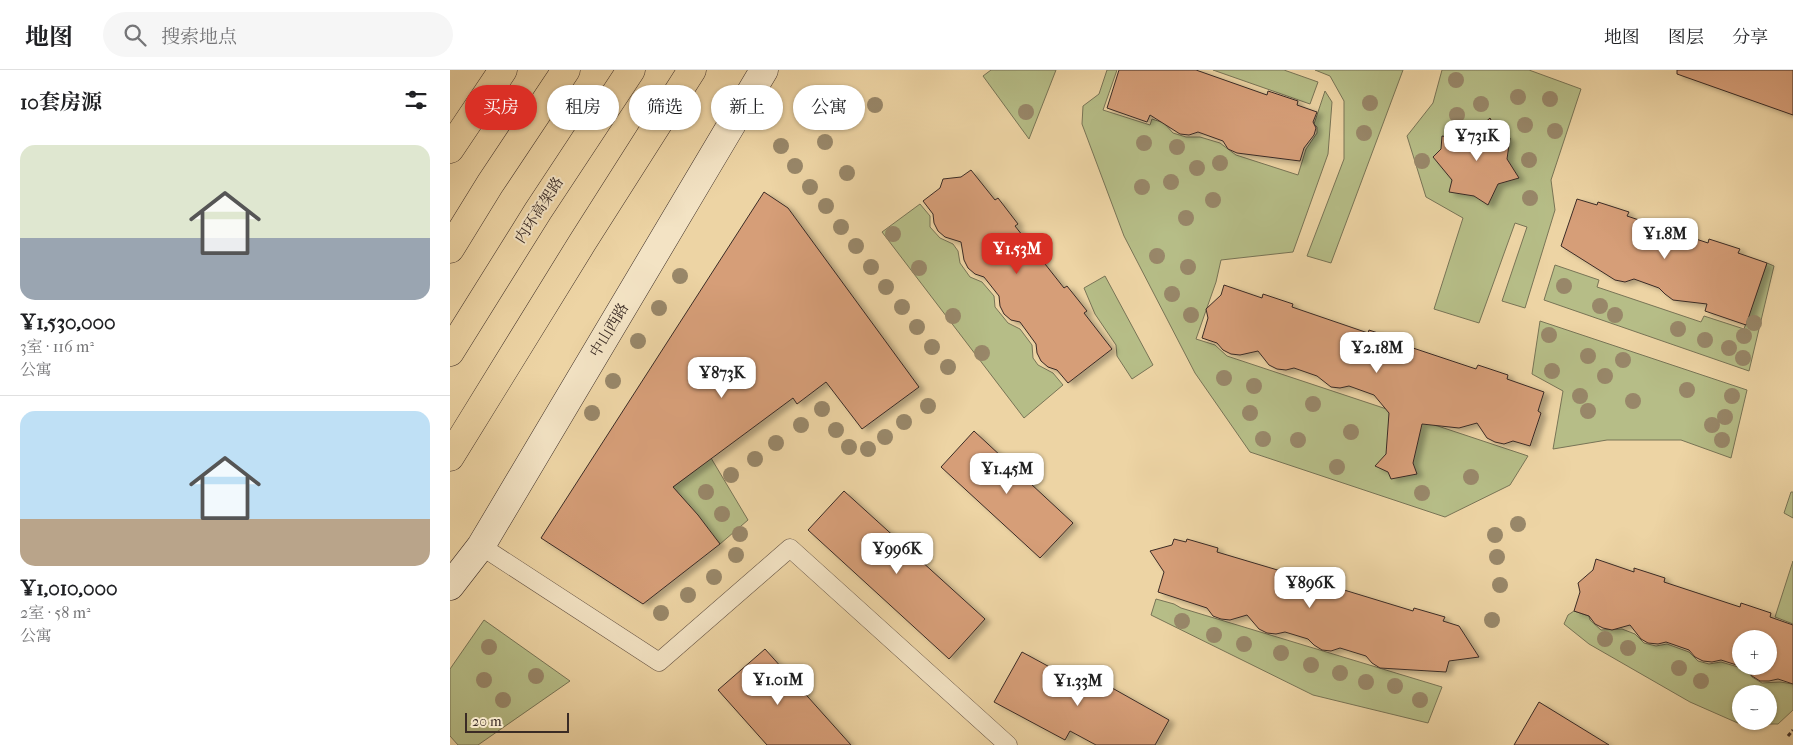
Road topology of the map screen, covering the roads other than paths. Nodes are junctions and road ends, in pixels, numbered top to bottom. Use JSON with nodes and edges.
{"nodes":[{"id":1,"x":503,"y":70,"type":"edge"},
{"id":2,"x":566,"y":70,"type":"edge"},
{"id":3,"x":631,"y":70,"type":"edge"},
{"id":4,"x":692,"y":70,"type":"edge"},
{"id":5,"x":764,"y":70,"type":"edge"},
{"id":6,"x":450,"y":150,"type":"edge"},
{"id":7,"x":450,"y":249,"type":"edge"},
{"id":8,"x":450,"y":352,"type":"edge"},
{"id":9,"x":450,"y":457,"type":"edge"},
{"id":10,"x":481,"y":546,"type":"junction"},
{"id":11,"x":450,"y":586,"type":"edge"},
{"id":12,"x":1008,"y":745,"type":"edge"}],
"edges":[{"from":1,"to":6,"type":"main road"},
{"from":2,"to":7,"type":"main road"},
{"from":3,"to":8,"type":"main road","name":"内环高架路"},
{"from":4,"to":9,"type":"main road"},
{"from":5,"to":10,"type":"street","name":"中山西路"},
{"from":10,"to":11,"type":"street","name":"中山西路"},
{"from":10,"to":12,"type":"lane"}]}
